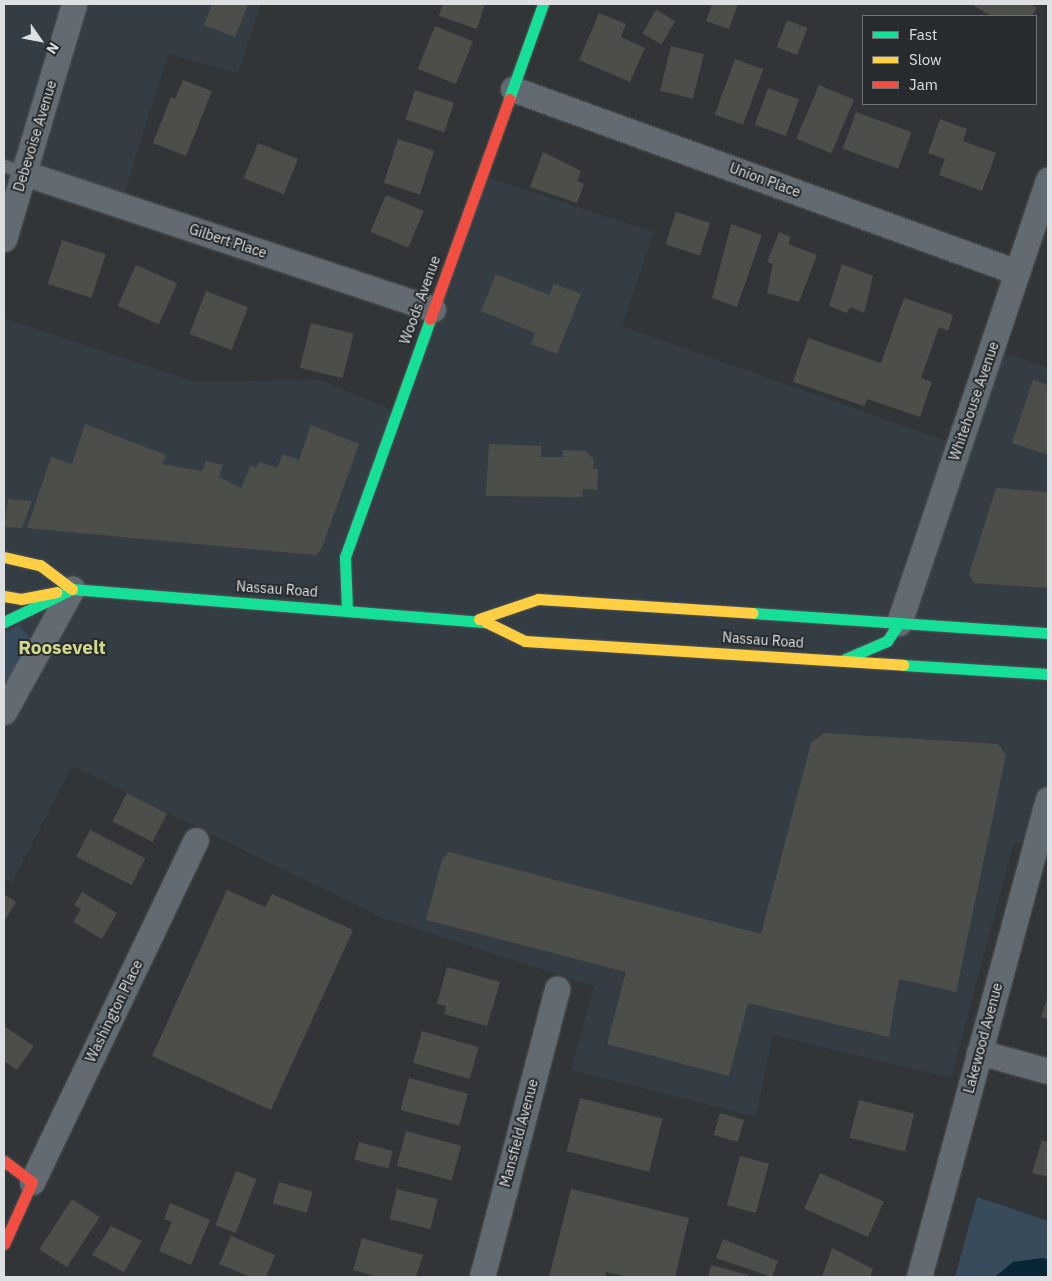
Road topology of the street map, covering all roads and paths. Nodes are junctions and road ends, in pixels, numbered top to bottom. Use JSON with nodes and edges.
{"nodes":[{"id":1,"x":74,"y":4,"type":"edge"},
{"id":2,"x":543,"y":4,"type":"edge"},
{"id":3,"x":513,"y":89,"type":"junction"},
{"id":4,"x":14,"y":170,"type":"edge"},
{"id":5,"x":1048,"y":179,"type":"edge"},
{"id":6,"x":4,"y":239,"type":"edge"},
{"id":7,"x":1017,"y":272,"type":"junction"},
{"id":8,"x":433,"y":309,"type":"junction"},
{"id":9,"x":4,"y":557,"type":"edge"},
{"id":10,"x":72,"y":588,"type":"junction"},
{"id":11,"x":4,"y":596,"type":"edge"},
{"id":12,"x":347,"y":610,"type":"junction"},
{"id":13,"x":479,"y":619,"type":"junction"},
{"id":14,"x":4,"y":622,"type":"edge"},
{"id":15,"x":899,"y":623,"type":"junction"},
{"id":16,"x":1048,"y":633,"type":"edge"},
{"id":17,"x":837,"y":662,"type":"junction"},
{"id":18,"x":1048,"y":674,"type":"edge"},
{"id":19,"x":4,"y":712,"type":"edge"},
{"id":20,"x":1047,"y":805,"type":"edge"},
{"id":21,"x":196,"y":840,"type":"dead end"},
{"id":22,"x":557,"y":989,"type":"dead end"},
{"id":23,"x":979,"y":1052,"type":"junction"},
{"id":24,"x":1048,"y":1071,"type":"edge"},
{"id":25,"x":4,"y":1161,"type":"edge"},
{"id":26,"x":32,"y":1182,"type":"junction"},
{"id":27,"x":4,"y":1207,"type":"edge"},
{"id":28,"x":19,"y":1211,"type":"junction"},
{"id":29,"x":4,"y":1244,"type":"edge"},
{"id":30,"x":482,"y":1277,"type":"edge"},
{"id":31,"x":919,"y":1277,"type":"edge"}],
"edges":[{"from":1,"to":4,"type":"street","name":"Debevoise Avenue"},
{"from":2,"to":3,"type":"main road","name":"Woods Avenue"},
{"from":3,"to":7,"type":"street","name":"Union Place"},
{"from":3,"to":8,"type":"main road","name":"Woods Avenue"},
{"from":4,"to":6,"type":"street","name":"Debevoise Avenue"},
{"from":4,"to":8,"type":"street","name":"Gilbert Place"},
{"from":5,"to":7,"type":"street","name":"Whitehouse Avenue"},
{"from":7,"to":15,"type":"street","name":"Whitehouse Avenue"},
{"from":8,"to":12,"type":"main road","name":"Woods Avenue"},
{"from":9,"to":10,"type":"main road"},
{"from":10,"to":11,"type":"main road","name":"Nassau Road"},
{"from":10,"to":12,"type":"main road","name":"Nassau Road"},
{"from":10,"to":14,"type":"main road"},
{"from":10,"to":19,"type":"street"},
{"from":12,"to":13,"type":"main road","name":"Nassau Road"},
{"from":13,"to":15,"type":"main road","name":"Nassau Road"},
{"from":13,"to":17,"type":"main road","name":"Nassau Road"},
{"from":15,"to":16,"type":"main road","name":"Nassau Road"},
{"from":15,"to":17,"type":"main road"},
{"from":17,"to":18,"type":"main road","name":"Nassau Road"},
{"from":20,"to":23,"type":"street","name":"Lakewood Avenue"},
{"from":21,"to":26,"type":"street","name":"Washington Place"},
{"from":22,"to":30,"type":"street","name":"Mansfield Avenue"},
{"from":23,"to":24,"type":"street"},
{"from":23,"to":31,"type":"street","name":"Lakewood Avenue"},
{"from":25,"to":26,"type":"main road"},
{"from":26,"to":28,"type":"main road"},
{"from":27,"to":28,"type":"lane"},
{"from":28,"to":29,"type":"main road"}]}
